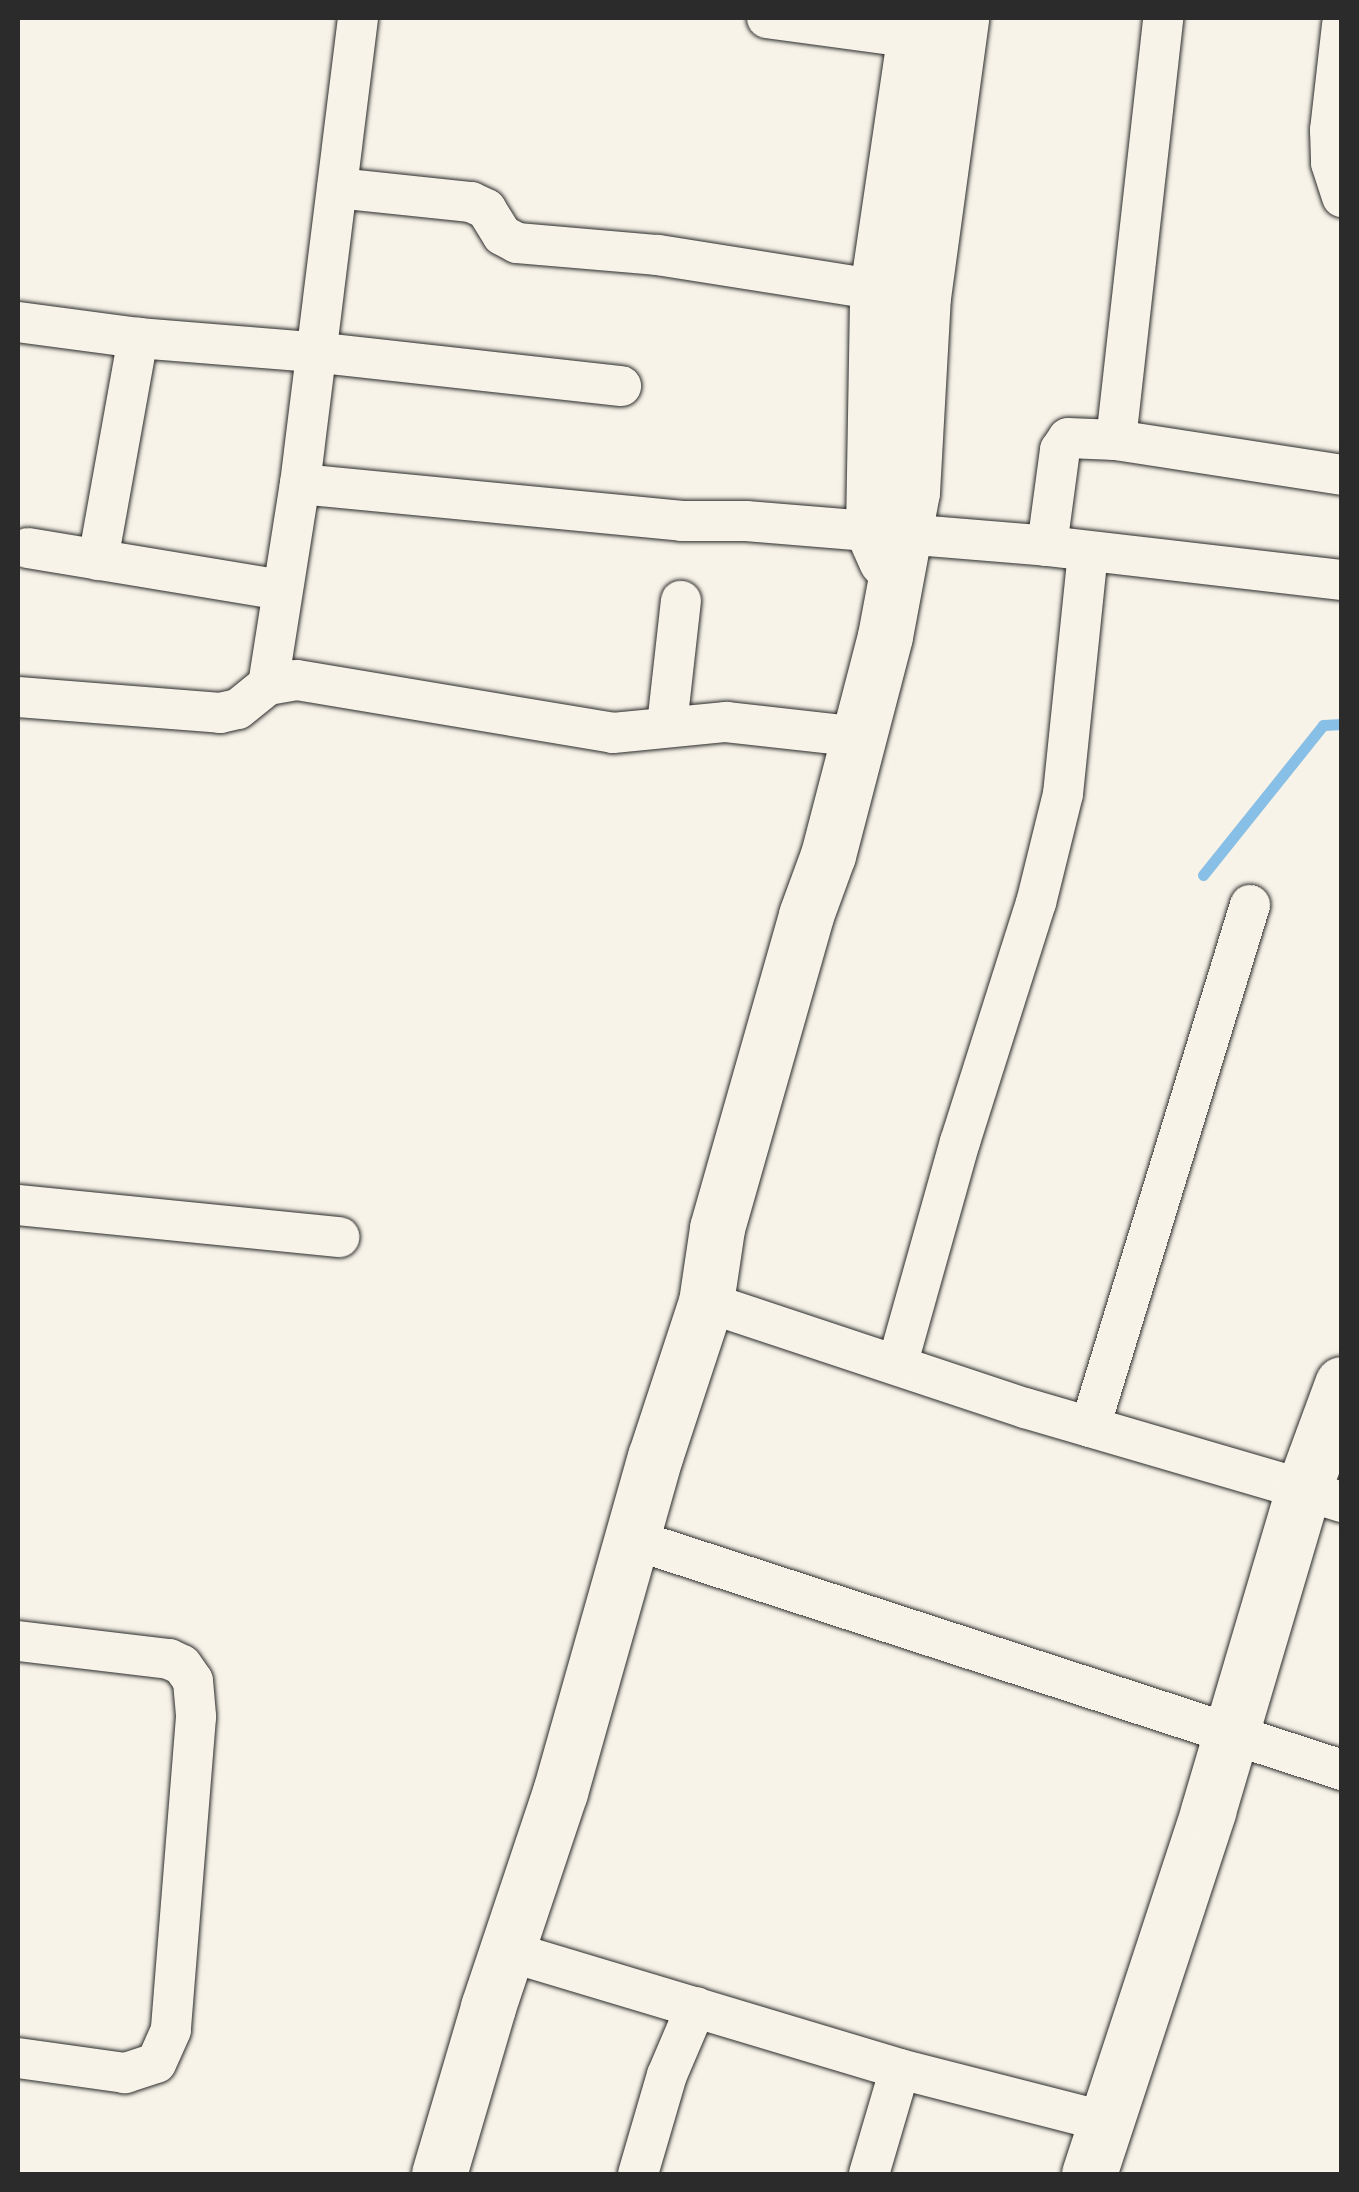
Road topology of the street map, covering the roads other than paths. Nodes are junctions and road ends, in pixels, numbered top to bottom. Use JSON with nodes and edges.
{"nodes":[{"id":1,"x":358,"y":18,"type":"edge"},
{"id":2,"x":767,"y":18,"type":"edge"},
{"id":3,"x":1163,"y":18,"type":"edge"},
{"id":4,"x":1342,"y":26,"type":"edge"},
{"id":5,"x":938,"y":29,"type":"edge"},
{"id":6,"x":336,"y":188,"type":"junction"},
{"id":7,"x":1342,"y":196,"type":"edge"},
{"id":8,"x":900,"y":293,"type":"junction"},
{"id":9,"x":18,"y":322,"type":"edge"},
{"id":10,"x":138,"y":338,"type":"junction"},
{"id":11,"x":313,"y":352,"type":"junction"},
{"id":12,"x":621,"y":386,"type":"dead end"},
{"id":13,"x":1116,"y":440,"type":"junction"},
{"id":14,"x":1342,"y":475,"type":"edge"},
{"id":15,"x":300,"y":484,"type":"junction"},
{"id":16,"x":1047,"y":546,"type":"junction"},
{"id":17,"x":890,"y":547,"type":"junction"},
{"id":18,"x":28,"y":548,"type":"dead end"},
{"id":19,"x":1088,"y":551,"type":"junction"},
{"id":20,"x":98,"y":560,"type":"junction"},
{"id":21,"x":1342,"y":580,"type":"edge"},
{"id":22,"x":282,"y":590,"type":"junction"},
{"id":23,"x":681,"y":601,"type":"dead end"},
{"id":24,"x":268,"y":684,"type":"junction"},
{"id":25,"x":18,"y":697,"type":"edge"},
{"id":26,"x":667,"y":725,"type":"junction"},
{"id":27,"x":854,"y":756,"type":"junction"},
{"id":28,"x":1250,"y":905,"type":"dead end"},
{"id":29,"x":18,"y":1205,"type":"edge"},
{"id":30,"x":339,"y":1237,"type":"dead end"},
{"id":31,"x":706,"y":1302,"type":"junction"},
{"id":32,"x":898,"y":1362,"type":"junction"},
{"id":33,"x":1342,"y":1384,"type":"edge"},
{"id":34,"x":1090,"y":1426,"type":"junction"},
{"id":35,"x":1317,"y":1494,"type":"edge"},
{"id":36,"x":632,"y":1539,"type":"junction"},
{"id":37,"x":18,"y":1641,"type":"edge"},
{"id":38,"x":1230,"y":1736,"type":"junction"},
{"id":39,"x":1342,"y":1770,"type":"edge"},
{"id":40,"x":507,"y":1951,"type":"junction"},
{"id":41,"x":696,"y":2008,"type":"junction"},
{"id":42,"x":18,"y":2058,"type":"edge"},
{"id":43,"x":900,"y":2069,"type":"junction"},
{"id":44,"x":1106,"y":2122,"type":"junction"},
{"id":45,"x":439,"y":2174,"type":"edge"},
{"id":46,"x":638,"y":2174,"type":"edge"},
{"id":47,"x":869,"y":2174,"type":"edge"},
{"id":48,"x":1088,"y":2174,"type":"edge"}],
"edges":[{"from":1,"to":6,"type":"street"},
{"from":2,"to":5,"type":"street"},
{"from":3,"to":13,"type":"street"},
{"from":4,"to":7,"type":"street"},
{"from":5,"to":8,"type":"street"},
{"from":6,"to":8,"type":"street"},
{"from":6,"to":11,"type":"street"},
{"from":8,"to":17,"type":"street"},
{"from":9,"to":10,"type":"street"},
{"from":10,"to":11,"type":"street"},
{"from":10,"to":20,"type":"street"},
{"from":11,"to":12,"type":"street"},
{"from":11,"to":15,"type":"street"},
{"from":13,"to":14,"type":"street"},
{"from":13,"to":16,"type":"street"},
{"from":15,"to":17,"type":"street"},
{"from":15,"to":22,"type":"street"},
{"from":16,"to":17,"type":"street"},
{"from":16,"to":19,"type":"street"},
{"from":17,"to":27,"type":"street"},
{"from":18,"to":20,"type":"street"},
{"from":19,"to":21,"type":"street"},
{"from":19,"to":32,"type":"street"},
{"from":20,"to":22,"type":"street"},
{"from":22,"to":24,"type":"street"},
{"from":23,"to":26,"type":"street"},
{"from":24,"to":25,"type":"street"},
{"from":24,"to":26,"type":"street"},
{"from":26,"to":27,"type":"street"},
{"from":27,"to":31,"type":"street"},
{"from":28,"to":34,"type":"street"},
{"from":29,"to":30,"type":"street"},
{"from":31,"to":32,"type":"street"},
{"from":31,"to":36,"type":"street"},
{"from":32,"to":34,"type":"street"},
{"from":33,"to":35,"type":"street"},
{"from":34,"to":35,"type":"street"},
{"from":35,"to":38,"type":"street"},
{"from":36,"to":38,"type":"street"},
{"from":36,"to":40,"type":"street"},
{"from":37,"to":42,"type":"street"},
{"from":38,"to":39,"type":"street"},
{"from":38,"to":44,"type":"street"},
{"from":40,"to":41,"type":"street"},
{"from":40,"to":45,"type":"street"},
{"from":41,"to":43,"type":"street"},
{"from":41,"to":46,"type":"street"},
{"from":43,"to":44,"type":"street"},
{"from":43,"to":47,"type":"street"},
{"from":44,"to":48,"type":"street"}]}
